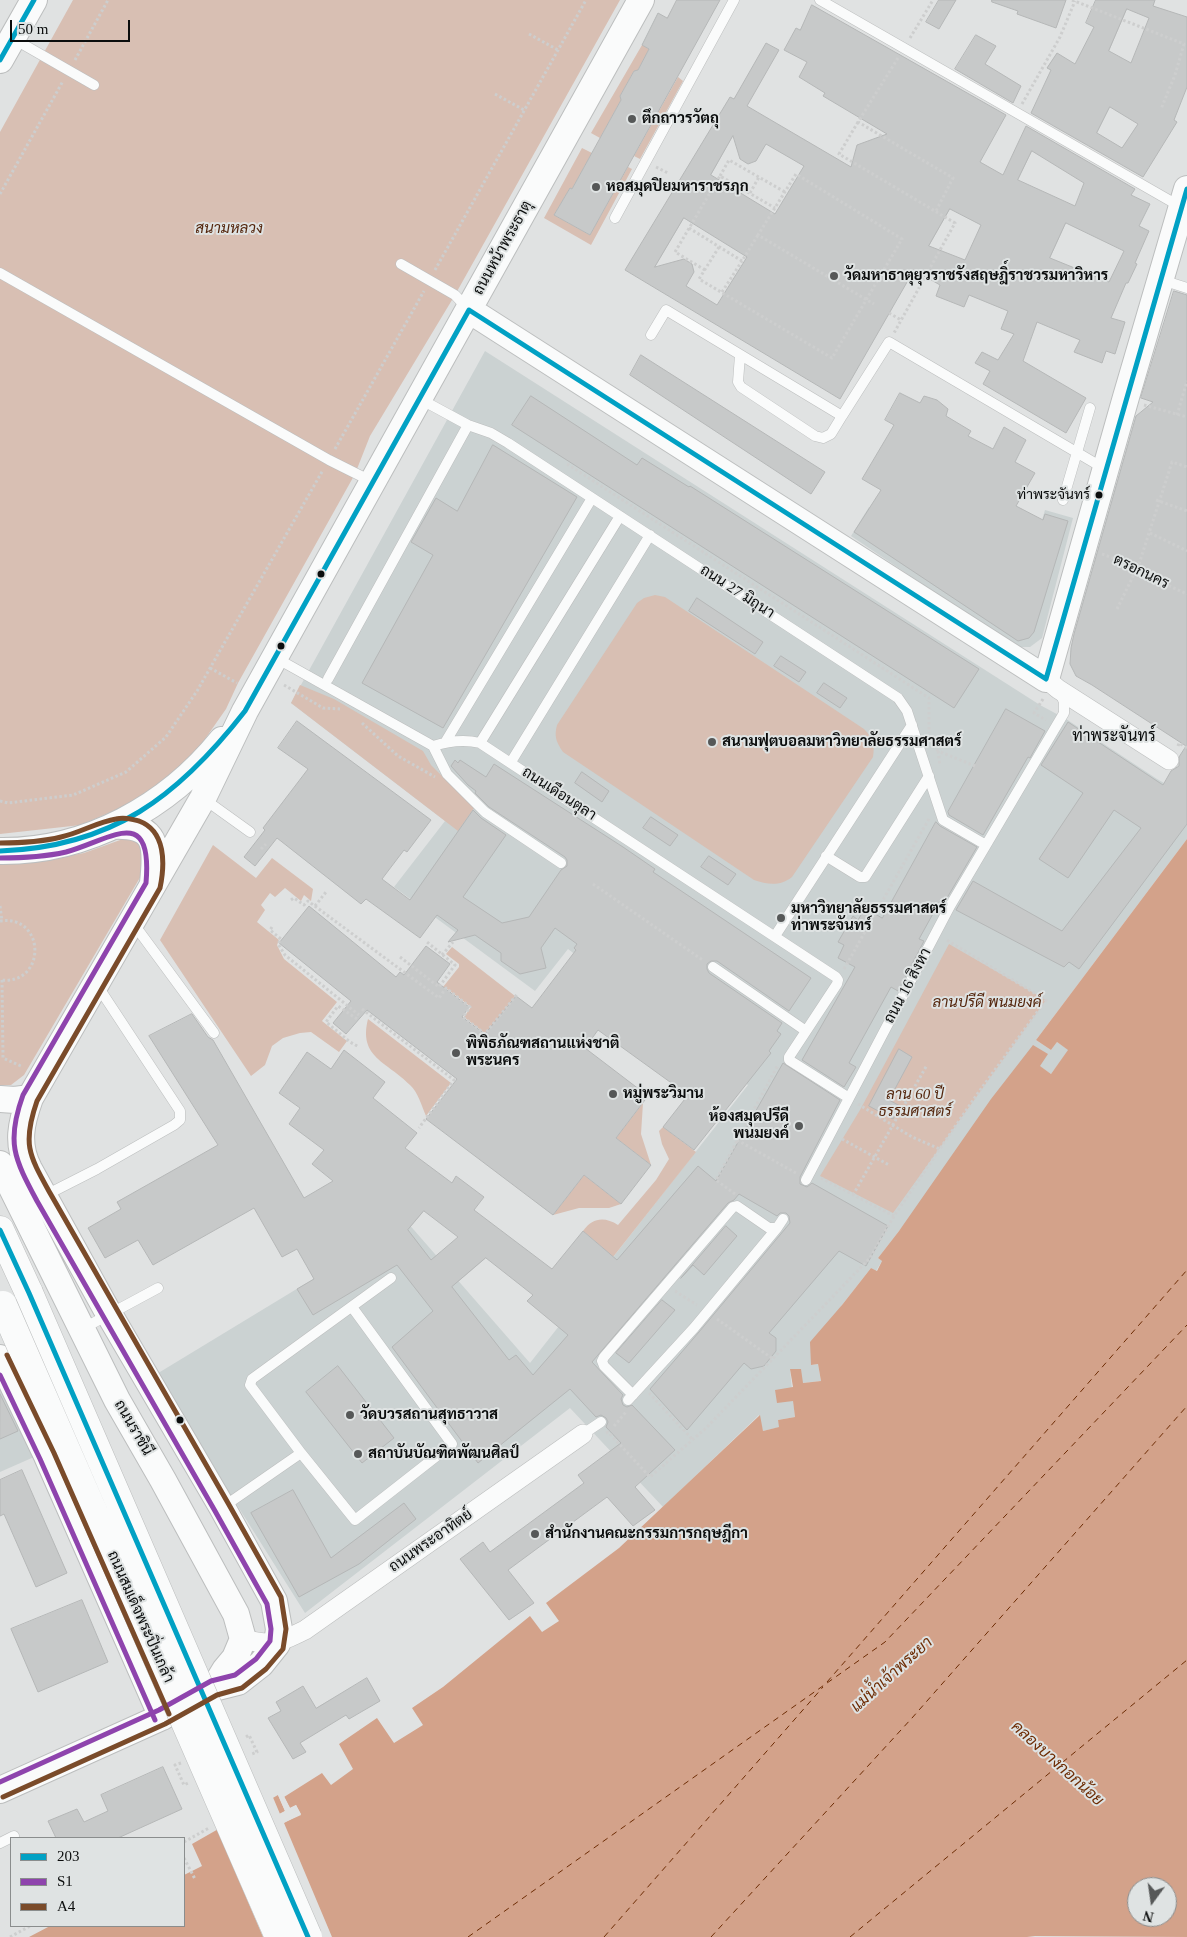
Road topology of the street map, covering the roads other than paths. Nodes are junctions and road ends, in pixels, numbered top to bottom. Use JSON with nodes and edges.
{"nodes":[{"id":1,"x":34,"y":0,"type":"edge"},
{"id":2,"x":641,"y":0,"type":"edge"},
{"id":3,"x":734,"y":0,"type":"edge"},
{"id":4,"x":820,"y":0,"type":"edge"},
{"id":5,"x":6,"y":49,"type":"edge"},
{"id":6,"x":94,"y":85,"type":"dead end"},
{"id":7,"x":1184,"y":199,"type":"edge"},
{"id":8,"x":615,"y":218,"type":"dead end"},
{"id":9,"x":401,"y":264,"type":"dead end"},
{"id":10,"x":0,"y":273,"type":"edge"},
{"id":11,"x":1160,"y":280,"type":"junction"},
{"id":12,"x":1187,"y":288,"type":"edge"},
{"id":13,"x":469,"y":310,"type":"junction"},
{"id":14,"x":650,"y":335,"type":"dead end"},
{"id":15,"x":740,"y":355,"type":"junction"},
{"id":16,"x":420,"y":399,"type":"junction"},
{"id":17,"x":1090,"y":408,"type":"dead end"},
{"id":18,"x":842,"y":416,"type":"junction"},
{"id":19,"x":468,"y":425,"type":"junction"},
{"id":20,"x":1077,"y":452,"type":"junction"},
{"id":21,"x":1106,"y":469,"type":"junction"},
{"id":22,"x":372,"y":482,"type":"junction"},
{"id":23,"x":592,"y":498,"type":"junction"},
{"id":24,"x":1063,"y":500,"type":"dead end"},
{"id":25,"x":620,"y":516,"type":"junction"},
{"id":26,"x":650,"y":535,"type":"junction"},
{"id":27,"x":275,"y":657,"type":"junction"},
{"id":28,"x":328,"y":679,"type":"dead end"},
{"id":29,"x":1052,"y":684,"type":"junction"},
{"id":30,"x":245,"y":711,"type":"junction"},
{"id":31,"x":912,"y":725,"type":"junction"},
{"id":32,"x":446,"y":742,"type":"junction"},
{"id":33,"x":480,"y":743,"type":"junction"},
{"id":34,"x":433,"y":746,"type":"junction"},
{"id":35,"x":1169,"y":760,"type":"dead end"},
{"id":36,"x":511,"y":762,"type":"junction"},
{"id":37,"x":929,"y":776,"type":"junction"},
{"id":38,"x":202,"y":798,"type":"junction"},
{"id":39,"x":113,"y":826,"type":"junction"},
{"id":40,"x":250,"y":832,"type":"dead end"},
{"id":41,"x":986,"y":845,"type":"junction"},
{"id":42,"x":0,"y":851,"type":"edge"},
{"id":43,"x":826,"y":856,"type":"junction"},
{"id":44,"x":561,"y":863,"type":"dead end"},
{"id":45,"x":153,"y":884,"type":"junction"},
{"id":46,"x":132,"y":922,"type":"junction"},
{"id":47,"x":775,"y":936,"type":"junction"},
{"id":48,"x":713,"y":967,"type":"road end"},
{"id":49,"x":96,"y":983,"type":"junction"},
{"id":50,"x":806,"y":1031,"type":"junction"},
{"id":51,"x":214,"y":1033,"type":"dead end"},
{"id":52,"x":30,"y":1098,"type":"junction"},
{"id":53,"x":849,"y":1098,"type":"junction"},
{"id":54,"x":0,"y":1099,"type":"edge"},
{"id":55,"x":0,"y":1164,"type":"edge"},
{"id":56,"x":807,"y":1179,"type":"road end"},
{"id":57,"x":43,"y":1196,"type":"junction"},
{"id":58,"x":783,"y":1219,"type":"dead end"},
{"id":59,"x":777,"y":1228,"type":"junction"},
{"id":60,"x":0,"y":1230,"type":"edge"},
{"id":61,"x":391,"y":1278,"type":"dead end"},
{"id":62,"x":158,"y":1288,"type":"dead end"},
{"id":63,"x":2,"y":1301,"type":"edge"},
{"id":64,"x":352,"y":1307,"type":"junction"},
{"id":65,"x":110,"y":1314,"type":"junction"},
{"id":66,"x":81,"y":1329,"type":"junction"},
{"id":67,"x":2,"y":1365,"type":"edge"},
{"id":68,"x":601,"y":1422,"type":"dead end"},
{"id":69,"x":591,"y":1436,"type":"joint"},
{"id":70,"x":300,"y":1453,"type":"junction"},
{"id":71,"x":222,"y":1507,"type":"junction"},
{"id":72,"x":278,"y":1636,"type":"junction"},
{"id":73,"x":243,"y":1639,"type":"junction"},
{"id":74,"x":210,"y":1690,"type":"junction"},
{"id":75,"x":169,"y":1713,"type":"junction"},
{"id":76,"x":0,"y":1790,"type":"edge"},
{"id":77,"x":279,"y":1937,"type":"edge"},
{"id":78,"x":308,"y":1937,"type":"edge"}],
"edges":[{"from":1,"to":5,"type":"street"},
{"from":2,"to":13,"type":"street","name":"ถนนหน้าพระธาตุ"},
{"from":3,"to":8,"type":"lane"},
{"from":4,"to":7,"type":"lane"},
{"from":5,"to":6,"type":"lane"},
{"from":7,"to":11,"type":"street"},
{"from":9,"to":13,"type":"lane"},
{"from":10,"to":22,"type":"lane"},
{"from":11,"to":12,"type":"lane"},
{"from":11,"to":21,"type":"street"},
{"from":13,"to":16,"type":"street","name":"ถนนหน้าพระธาตุ"},
{"from":13,"to":29,"type":"street"},
{"from":14,"to":15,"type":"lane"},
{"from":15,"to":18,"type":"lane"},
{"from":15,"to":18,"type":"lane"},
{"from":16,"to":19,"type":"lane","name":"ถนน 27 มิถุนา"},
{"from":16,"to":22,"type":"street","name":"ถนนหน้าพระธาตุ"},
{"from":17,"to":20,"type":"lane"},
{"from":18,"to":20,"type":"lane"},
{"from":19,"to":23,"type":"lane","name":"ถนน 27 มิถุนา"},
{"from":19,"to":28,"type":"lane"},
{"from":20,"to":21,"type":"lane"},
{"from":20,"to":24,"type":"lane"},
{"from":21,"to":29,"type":"street"},
{"from":22,"to":27,"type":"street","name":"ถนนหน้าพระธาตุ"},
{"from":23,"to":25,"type":"lane","name":"ถนน 27 มิถุนา"},
{"from":23,"to":32,"type":"lane"},
{"from":25,"to":26,"type":"lane","name":"ถนน 27 มิถุนา"},
{"from":25,"to":33,"type":"lane"},
{"from":26,"to":31,"type":"lane","name":"ถนน 27 มิถุนา"},
{"from":26,"to":36,"type":"lane"},
{"from":27,"to":30,"type":"street","name":"ถนนหน้าพระธาตุ"},
{"from":27,"to":34,"type":"lane"},
{"from":29,"to":35,"type":"street"},
{"from":29,"to":41,"type":"lane","name":"ถนน 16 สิงหา"},
{"from":30,"to":38,"type":"street","name":"ถนนหน้าพระธาตุ"},
{"from":30,"to":39,"type":"street"},
{"from":31,"to":37,"type":"lane","name":"ถนน 27 มิถุนา"},
{"from":31,"to":43,"type":"lane"},
{"from":32,"to":33,"type":"lane","name":"ถนนเดือนตุลา"},
{"from":32,"to":34,"type":"lane","name":"ถนนเดือนตุลา"},
{"from":33,"to":36,"type":"lane","name":"ถนนเดือนตุลา"},
{"from":34,"to":44,"type":"lane"},
{"from":36,"to":47,"type":"lane","name":"ถนนเดือนตุลา"},
{"from":37,"to":41,"type":"lane","name":"ถนน 27 มิถุนา"},
{"from":37,"to":43,"type":"lane"},
{"from":38,"to":40,"type":"lane"},
{"from":38,"to":45,"type":"street","name":"ถนนหน้าพระธาตุ"},
{"from":39,"to":42,"type":"street"},
{"from":39,"to":45,"type":"street"},
{"from":41,"to":53,"type":"lane","name":"ถนน 16 สิงหา"},
{"from":43,"to":47,"type":"lane"},
{"from":45,"to":46,"type":"street","name":"ถนนหน้าพระธาตุ"},
{"from":46,"to":49,"type":"street","name":"ถนนหน้าพระธาตุ"},
{"from":46,"to":51,"type":"lane"},
{"from":47,"to":50,"type":"lane","name":"ถนนเดือนตุลา"},
{"from":48,"to":50,"type":"lane"},
{"from":49,"to":52,"type":"street","name":"ถนนหน้าพระธาตุ"},
{"from":49,"to":57,"type":"lane"},
{"from":50,"to":53,"type":"lane"},
{"from":52,"to":54,"type":"street"},
{"from":52,"to":57,"type":"street"},
{"from":53,"to":56,"type":"lane","name":"ถนน 16 สิงหา"},
{"from":55,"to":66,"type":"street","name":"ถนนราชินี"},
{"from":57,"to":65,"type":"street"},
{"from":58,"to":59,"type":"lane"},
{"from":59,"to":59,"type":"lane"},
{"from":60,"to":78,"type":"main road","name":"ถนนสมเด็จพระปิ่นเกล้า","bridge":true},
{"from":61,"to":64,"type":"lane"},
{"from":62,"to":65,"type":"lane"},
{"from":63,"to":77,"type":"main road","name":"ถนนสมเด็จพระปิ่นเกล้า","bridge":true},
{"from":64,"to":70,"type":"lane"},
{"from":64,"to":70,"type":"lane"},
{"from":65,"to":66,"type":"lane"},
{"from":65,"to":71,"type":"street"},
{"from":66,"to":73,"type":"street","name":"ถนนราชินี"},
{"from":67,"to":75,"type":"street"},
{"from":68,"to":69,"type":"lane"},
{"from":69,"to":72,"type":"street","name":"ถนนพระอาทิตย์"},
{"from":70,"to":71,"type":"lane"},
{"from":71,"to":72,"type":"street"},
{"from":72,"to":73,"type":"street"},
{"from":72,"to":74,"type":"street","name":"ถนนพระอาทิตย์"},
{"from":73,"to":74,"type":"street"},
{"from":74,"to":75,"type":"street","name":"ถนนพระอาทิตย์","bridge":true},
{"from":75,"to":76,"type":"street","name":"ถนนพระอาทิตย์"}]}
